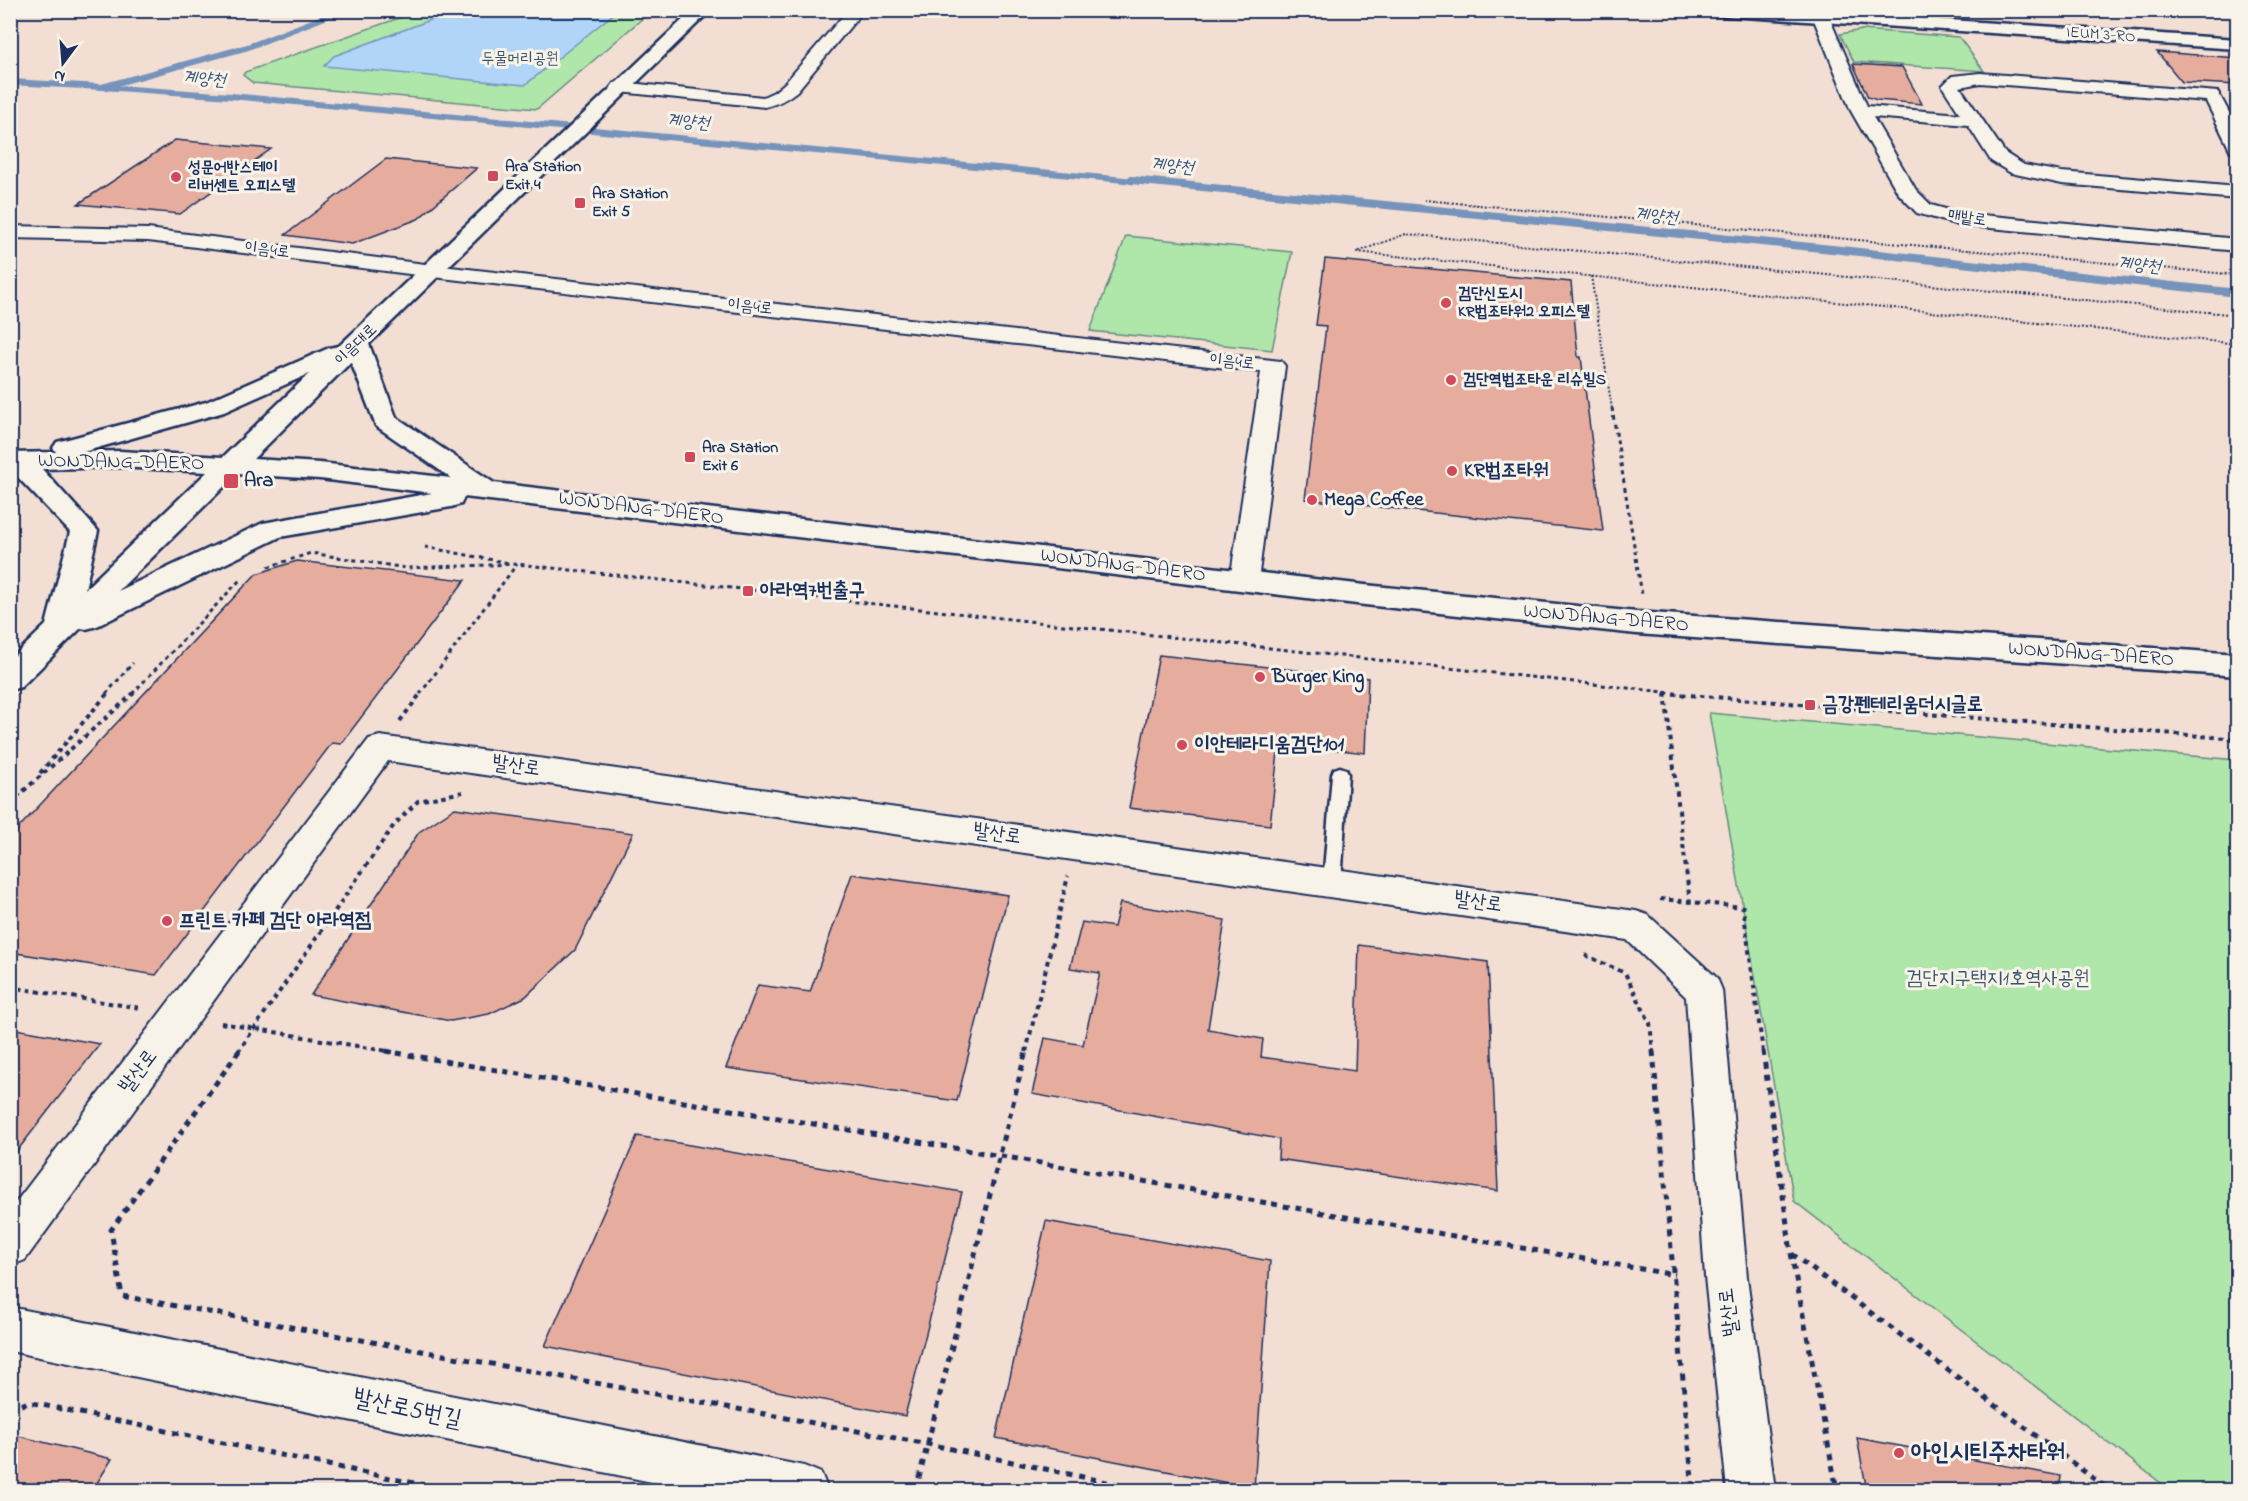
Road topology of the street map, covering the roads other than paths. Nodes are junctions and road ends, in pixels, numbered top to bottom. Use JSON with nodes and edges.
{"nodes":[{"id":1,"x":703,"y":10,"type":"edge"},
{"id":2,"x":857,"y":10,"type":"edge"},
{"id":3,"x":1713,"y":10,"type":"edge"},
{"id":4,"x":1819,"y":14,"type":"edge"},
{"id":5,"x":2238,"y":44,"type":"edge"},
{"id":6,"x":620,"y":87,"type":"junction"},
{"id":7,"x":1860,"y":111,"type":"junction"},
{"id":8,"x":1974,"y":120,"type":"junction"},
{"id":9,"x":2238,"y":148,"type":"edge"},
{"id":10,"x":2125,"y":185,"type":"junction"},
{"id":11,"x":2238,"y":193,"type":"edge"},
{"id":12,"x":2136,"y":202,"type":"dead end"},
{"id":13,"x":2146,"y":220,"type":"dead end"},
{"id":14,"x":10,"y":232,"type":"edge"},
{"id":15,"x":2157,"y":238,"type":"junction"},
{"id":16,"x":2238,"y":245,"type":"edge"},
{"id":17,"x":433,"y":270,"type":"junction"},
{"id":18,"x":357,"y":344,"type":"junction"},
{"id":19,"x":15,"y":461,"type":"edge"},
{"id":20,"x":231,"y":466,"type":"junction"},
{"id":21,"x":489,"y":491,"type":"junction"},
{"id":22,"x":1244,"y":581,"type":"junction"},
{"id":23,"x":60,"y":632,"type":"junction"},
{"id":24,"x":2238,"y":665,"type":"edge"},
{"id":25,"x":10,"y":679,"type":"edge"},
{"id":26,"x":1340,"y":774,"type":"dead end"},
{"id":27,"x":1332,"y":883,"type":"junction"},
{"id":28,"x":10,"y":1245,"type":"edge"},
{"id":29,"x":10,"y":1329,"type":"edge"},
{"id":30,"x":804,"y":1491,"type":"edge"},
{"id":31,"x":1751,"y":1491,"type":"edge"}],
"edges":[{"from":1,"to":6,"type":"main road","name":"이음대로"},
{"from":2,"to":6,"type":"street"},
{"from":3,"to":4,"type":"main road","name":"IEUM 3-RO"},
{"from":4,"to":5,"type":"main road","name":"IEUM 3-RO"},
{"from":4,"to":7,"type":"street","name":"매밭로"},
{"from":6,"to":17,"type":"main road","name":"이음대로"},
{"from":7,"to":8,"type":"street"},
{"from":7,"to":15,"type":"street","name":"매밭로"},
{"from":8,"to":9,"type":"street"},
{"from":8,"to":10,"type":"street"},
{"from":10,"to":11,"type":"street"},
{"from":10,"to":12,"type":"street"},
{"from":13,"to":15,"type":"street"},
{"from":14,"to":17,"type":"street","name":"이음4로"},
{"from":15,"to":16,"type":"street","name":"매밭로"},
{"from":17,"to":18,"type":"main road","name":"이음대로"},
{"from":17,"to":22,"type":"street","name":"이음4로"},
{"from":18,"to":19,"type":"main road"},
{"from":18,"to":20,"type":"main road","name":"이음대로"},
{"from":18,"to":21,"type":"main road"},
{"from":19,"to":20,"type":"main road","name":"WONDANG-DAERO"},
{"from":19,"to":23,"type":"main road"},
{"from":20,"to":21,"type":"main road","name":"WONDANG-DAERO"},
{"from":20,"to":23,"type":"main road","name":"이음대로"},
{"from":21,"to":22,"type":"main road","name":"WONDANG-DAERO"},
{"from":21,"to":23,"type":"main road"},
{"from":22,"to":24,"type":"main road","name":"WONDANG-DAERO"},
{"from":23,"to":25,"type":"main road","name":"이음대로"},
{"from":26,"to":27,"type":"lane"},
{"from":27,"to":28,"type":"street","name":"발산로"},
{"from":27,"to":31,"type":"street","name":"발산로"},
{"from":29,"to":30,"type":"street","name":"발산로5번길"}]}
